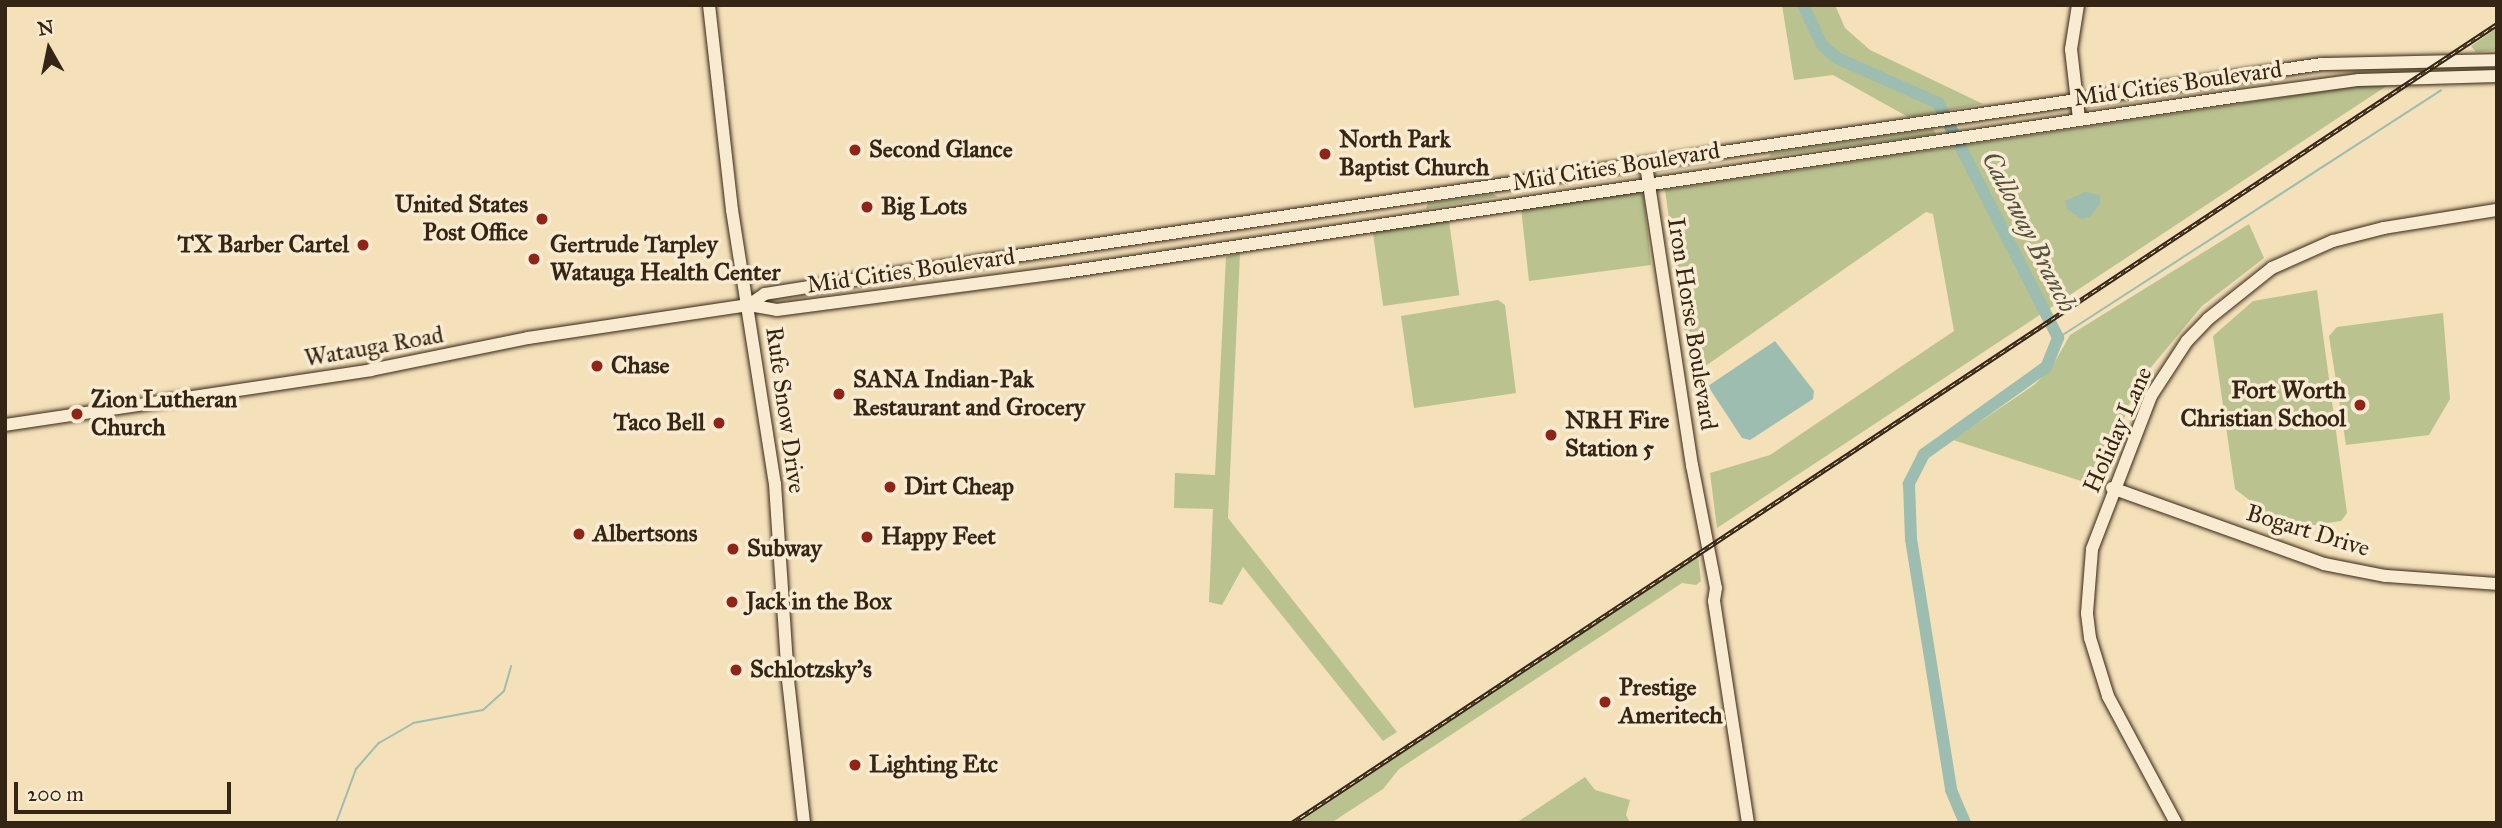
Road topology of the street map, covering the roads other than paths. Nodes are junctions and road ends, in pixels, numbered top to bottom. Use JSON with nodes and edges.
{"nodes":[{"id":1,"x":709,"y":5,"type":"edge"},
{"id":2,"x":2078,"y":5,"type":"edge"},
{"id":3,"x":2497,"y":60,"type":"edge"},
{"id":4,"x":2497,"y":76,"type":"edge"},
{"id":5,"x":2076,"y":100,"type":"junction"},
{"id":6,"x":2078,"y":119,"type":"junction"},
{"id":7,"x":1646,"y":165,"type":"junction"},
{"id":8,"x":1649,"y":183,"type":"junction"},
{"id":9,"x":2497,"y":210,"type":"edge"},
{"id":10,"x":1274,"y":220,"type":"junction"},
{"id":11,"x":1278,"y":240,"type":"junction"},
{"id":12,"x":749,"y":305,"type":"junction"},
{"id":13,"x":5,"y":425,"type":"edge"},
{"id":14,"x":2112,"y":488,"type":"junction"},
{"id":15,"x":2497,"y":584,"type":"edge"},
{"id":16,"x":804,"y":823,"type":"edge"},
{"id":17,"x":1748,"y":823,"type":"edge"},
{"id":18,"x":2176,"y":823,"type":"edge"}],
"edges":[{"from":1,"to":12,"type":"main road","name":"Rufe Snow Drive"},
{"from":2,"to":5,"type":"main road"},
{"from":3,"to":5,"type":"main road","name":"Mid Cities Boulevard"},
{"from":4,"to":6,"type":"main road","name":"Mid Cities Boulevard"},
{"from":5,"to":6,"type":"main road"},
{"from":5,"to":7,"type":"main road","name":"Mid Cities Boulevard"},
{"from":6,"to":8,"type":"main road","name":"Mid Cities Boulevard"},
{"from":7,"to":8,"type":"main road","name":"Iron Horse Boulevard"},
{"from":7,"to":10,"type":"main road","name":"Mid Cities Boulevard"},
{"from":8,"to":11,"type":"main road","name":"Mid Cities Boulevard"},
{"from":8,"to":17,"type":"main road","name":"Iron Horse Boulevard"},
{"from":9,"to":14,"type":"main road","name":"Holiday Lane"},
{"from":10,"to":11,"type":"main road"},
{"from":10,"to":12,"type":"main road","name":"Mid Cities Boulevard"},
{"from":11,"to":12,"type":"main road","name":"Mid Cities Boulevard"},
{"from":12,"to":13,"type":"main road","name":"Watauga Road"},
{"from":12,"to":16,"type":"main road","name":"Rufe Snow Drive"},
{"from":14,"to":15,"type":"main road","name":"Bogart Drive"},
{"from":14,"to":18,"type":"main road","name":"Holiday Lane"}]}
